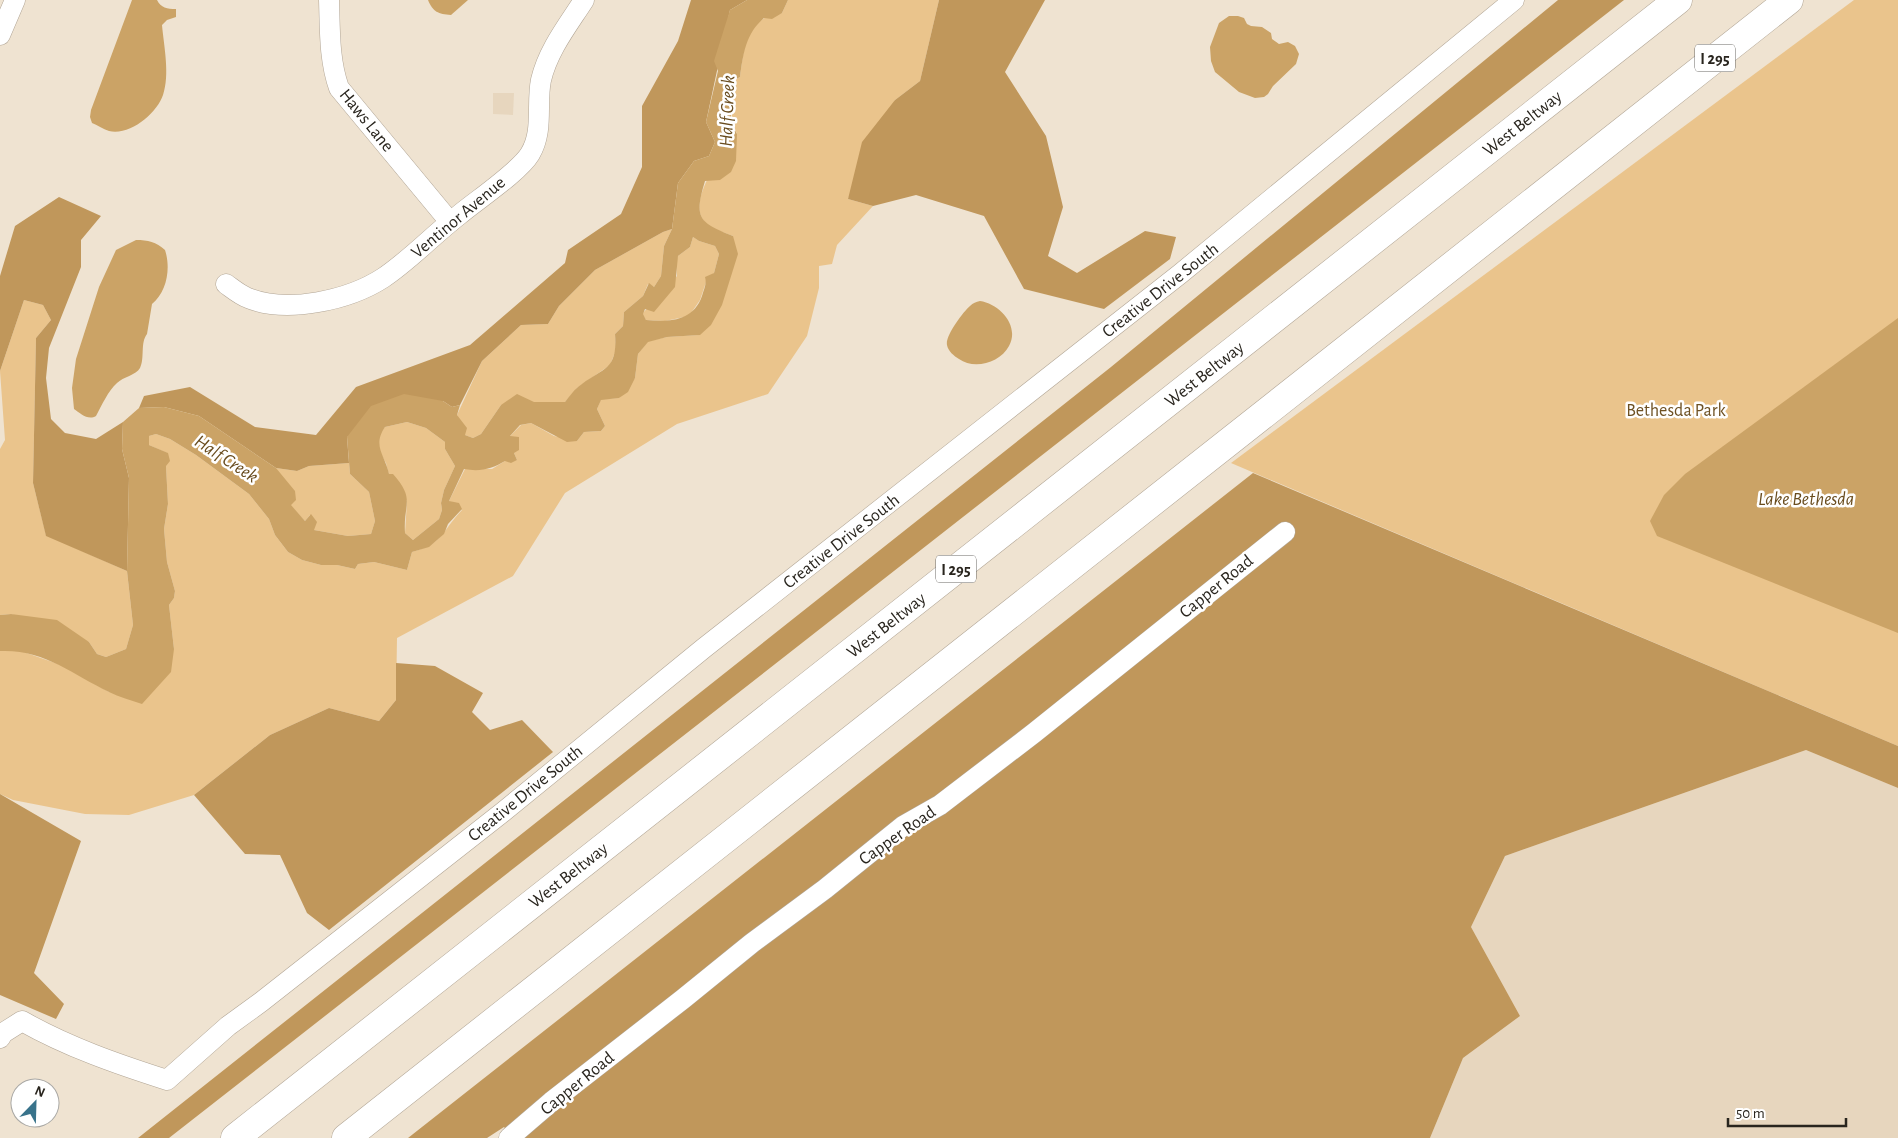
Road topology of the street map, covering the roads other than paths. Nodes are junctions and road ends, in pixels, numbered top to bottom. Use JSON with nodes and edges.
{"nodes":[{"id":1,"x":15,"y":0,"type":"edge"},
{"id":2,"x":328,"y":0,"type":"edge"},
{"id":3,"x":584,"y":0,"type":"edge"},
{"id":4,"x":1514,"y":0,"type":"edge"},
{"id":5,"x":1789,"y":0,"type":"edge"},
{"id":6,"x":1671,"y":5,"type":"edge"},
{"id":7,"x":0,"y":35,"type":"edge"},
{"id":8,"x":450,"y":222,"type":"junction"},
{"id":9,"x":226,"y":284,"type":"dead end"},
{"id":10,"x":1285,"y":532,"type":"dead end"},
{"id":11,"x":0,"y":1038,"type":"edge"},
{"id":12,"x":235,"y":1138,"type":"edge"},
{"id":13,"x":346,"y":1138,"type":"edge"},
{"id":14,"x":509,"y":1138,"type":"edge"}],
"edges":[{"from":1,"to":7,"type":"street"},
{"from":2,"to":8,"type":"street","name":"Haws Lane"},
{"from":3,"to":8,"type":"street","name":"Ventinor Avenue"},
{"from":4,"to":11,"type":"street","name":"Creative Drive South"},
{"from":5,"to":13,"type":"highway","number":"I 295"},
{"from":6,"to":12,"type":"highway","name":"West Beltway","number":"I 295"},
{"from":8,"to":9,"type":"street","name":"Ventinor Avenue"},
{"from":10,"to":14,"type":"street","name":"Capper Road"}]}
